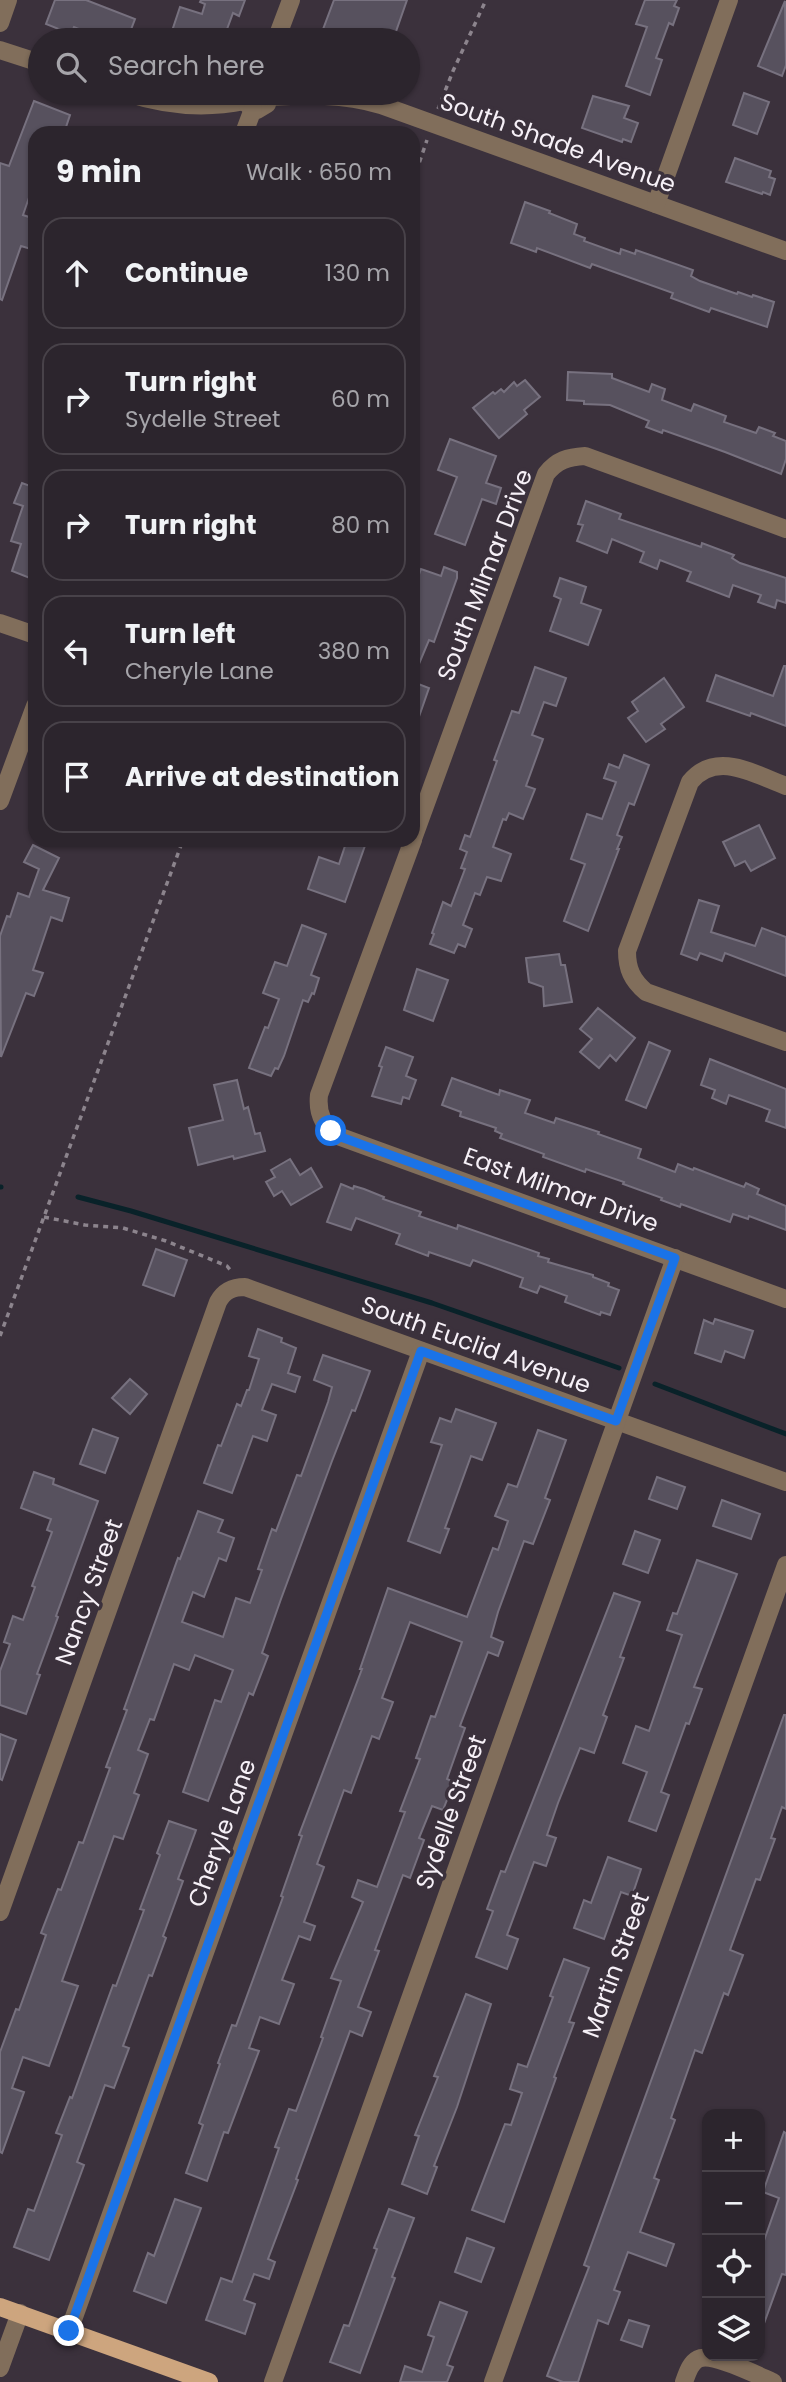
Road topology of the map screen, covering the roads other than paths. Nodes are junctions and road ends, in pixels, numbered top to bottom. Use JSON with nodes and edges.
{"nodes":[{"id":1,"x":8,"y":0,"type":"edge"},
{"id":2,"x":291,"y":0,"type":"edge"},
{"id":3,"x":729,"y":0,"type":"edge"},
{"id":4,"x":0,"y":23,"type":"edge"},
{"id":5,"x":280,"y":28,"type":"edge"},
{"id":6,"x":0,"y":50,"type":"edge"},
{"id":7,"x":28,"y":59,"type":"edge"},
{"id":8,"x":181,"y":105,"type":"edge"},
{"id":9,"x":225,"y":105,"type":"edge"},
{"id":10,"x":248,"y":105,"type":"edge"},
{"id":11,"x":378,"y":105,"type":"edge"},
{"id":12,"x":245,"y":126,"type":"edge"},
{"id":13,"x":656,"y":204,"type":"junction"},
{"id":14,"x":786,"y":251,"type":"edge"},
{"id":15,"x":786,"y":529,"type":"edge"},
{"id":16,"x":0,"y":623,"type":"edge"},
{"id":17,"x":28,"y":633,"type":"edge"},
{"id":18,"x":28,"y":725,"type":"edge"},
{"id":19,"x":786,"y":786,"type":"edge"},
{"id":20,"x":0,"y":801,"type":"edge"},
{"id":21,"x":420,"y":820,"type":"edge"},
{"id":22,"x":410,"y":847,"type":"edge"},
{"id":23,"x":786,"y":1042,"type":"edge"},
{"id":24,"x":323,"y":1121,"type":"joint"},
{"id":25,"x":675,"y":1258,"type":"junction"},
{"id":26,"x":237,"y":1289,"type":"joint"},
{"id":27,"x":786,"y":1299,"type":"edge"},
{"id":28,"x":421,"y":1351,"type":"junction"},
{"id":29,"x":616,"y":1421,"type":"junction"},
{"id":30,"x":786,"y":1482,"type":"edge"},
{"id":31,"x":786,"y":1564,"type":"edge"},
{"id":32,"x":0,"y":1913,"type":"edge"},
{"id":33,"x":0,"y":2307,"type":"edge"},
{"id":34,"x":20,"y":2313,"type":"junction"},
{"id":35,"x":69,"y":2331,"type":"junction"},
{"id":36,"x":0,"y":2368,"type":"edge"},
{"id":37,"x":201,"y":2381,"type":"edge"},
{"id":38,"x":273,"y":2382,"type":"edge"},
{"id":39,"x":493,"y":2382,"type":"edge"},
{"id":40,"x":684,"y":2382,"type":"edge"},
{"id":41,"x":773,"y":2382,"type":"edge"}],
"edges":[{"from":1,"to":4,"type":"street"},
{"from":2,"to":5,"type":"street"},
{"from":3,"to":13,"type":"street"},
{"from":6,"to":7,"type":"street"},
{"from":8,"to":9,"type":"street"},
{"from":10,"to":12,"type":"street"},
{"from":11,"to":13,"type":"street","name":"South Shade Avenue"},
{"from":13,"to":14,"type":"street","name":"South Shade Avenue"},
{"from":15,"to":21,"type":"street","name":"South Milmar Drive"},
{"from":16,"to":17,"type":"street"},
{"from":18,"to":20,"type":"street"},
{"from":19,"to":23,"type":"street"},
{"from":22,"to":24,"type":"street","name":"South Milmar Drive"},
{"from":24,"to":25,"type":"street","name":"East Milmar Drive"},
{"from":25,"to":27,"type":"street","name":"East Milmar Drive"},
{"from":25,"to":29,"type":"street","name":"Sydelle Street"},
{"from":26,"to":28,"type":"street","name":"South Euclid Avenue"},
{"from":26,"to":32,"type":"street","name":"Nancy Street"},
{"from":28,"to":29,"type":"street","name":"South Euclid Avenue"},
{"from":28,"to":35,"type":"street","name":"Cheryle Lane"},
{"from":29,"to":30,"type":"street","name":"South Euclid Avenue"},
{"from":29,"to":38,"type":"street","name":"Sydelle Street"},
{"from":31,"to":39,"type":"street","name":"Martin Street"},
{"from":33,"to":34,"type":"main road"},
{"from":34,"to":35,"type":"main road"},
{"from":34,"to":36,"type":"street"},
{"from":35,"to":37,"type":"main road"},
{"from":40,"to":41,"type":"street"}]}
